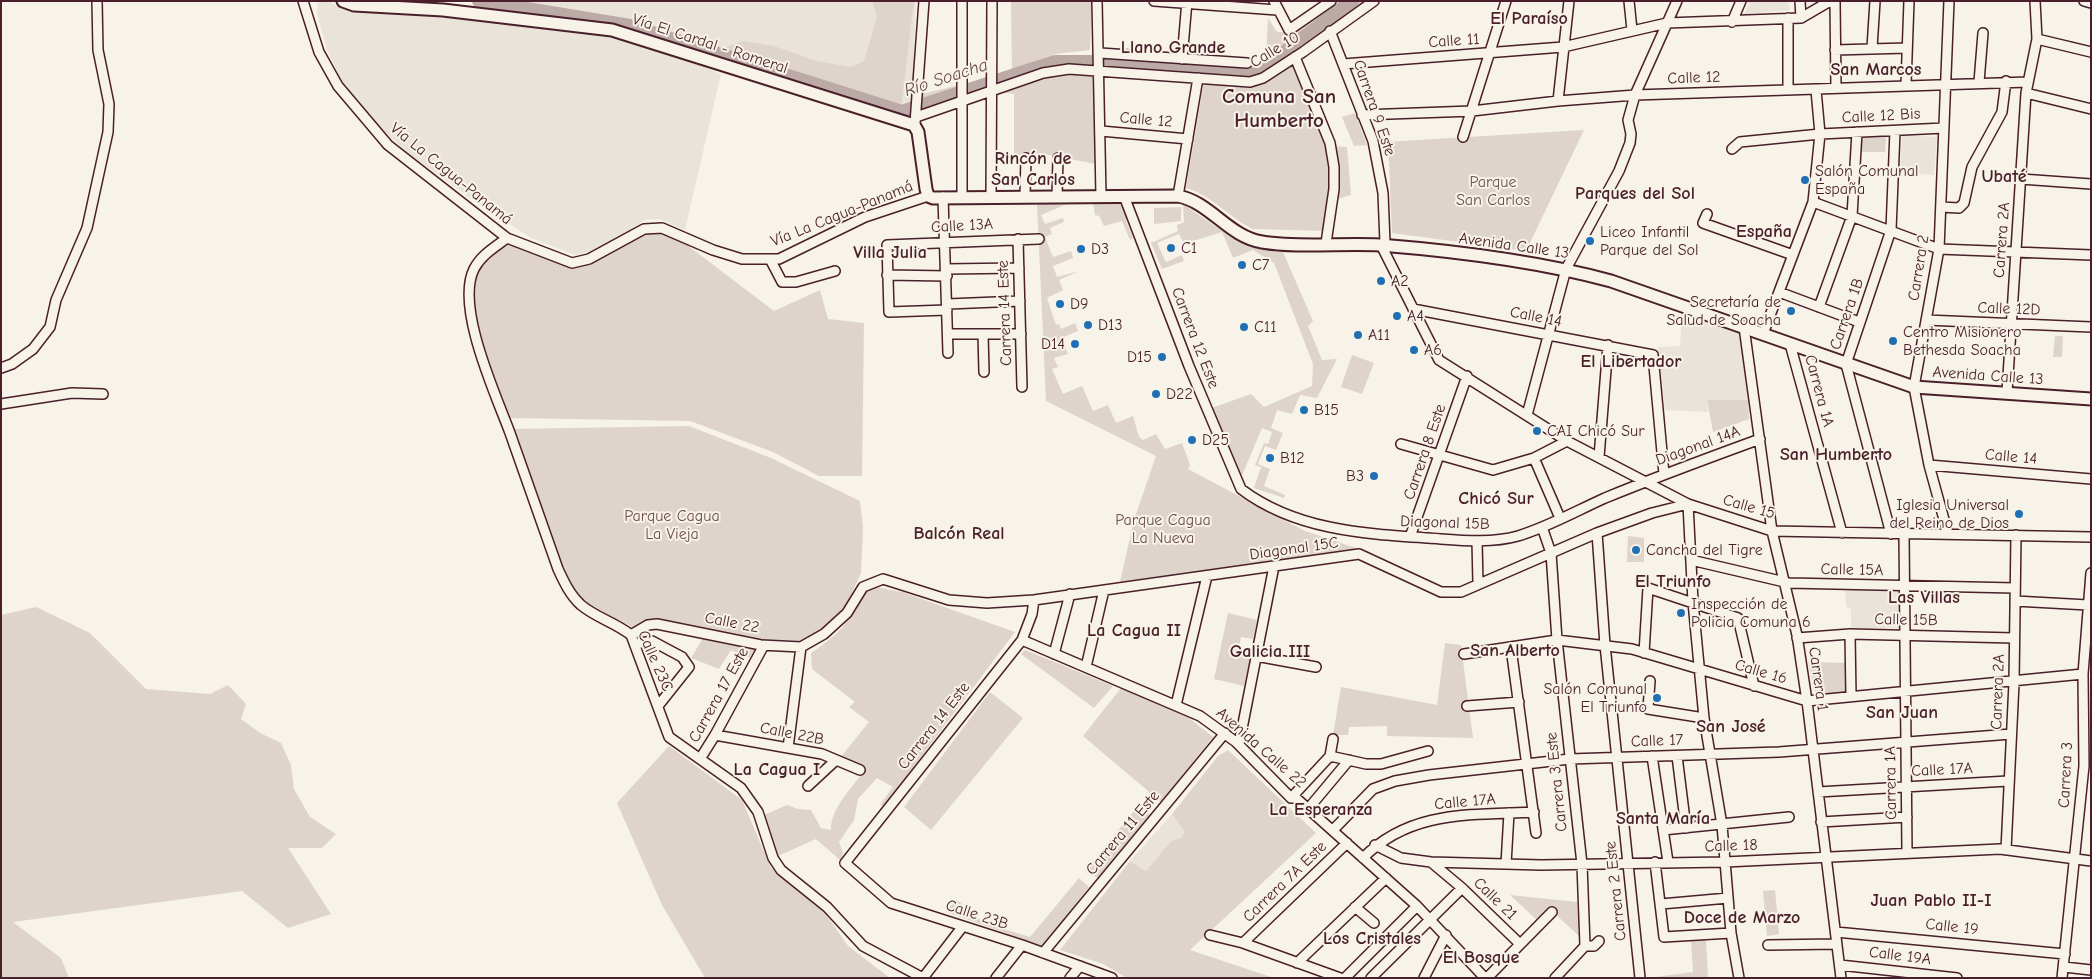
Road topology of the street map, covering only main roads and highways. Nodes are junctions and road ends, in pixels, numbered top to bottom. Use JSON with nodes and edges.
{"nodes":[{"id":1,"x":343,"y":1,"type":"edge"},
{"id":2,"x":928,"y":196,"type":"joint"},
{"id":3,"x":2091,"y":399,"type":"edge"}],
"edges":[{"from":1,"to":2,"type":"main road","name":"Vía El Cardal - Romeral"},
{"from":2,"to":3,"type":"main road","name":"Avenida Calle 13"}]}
